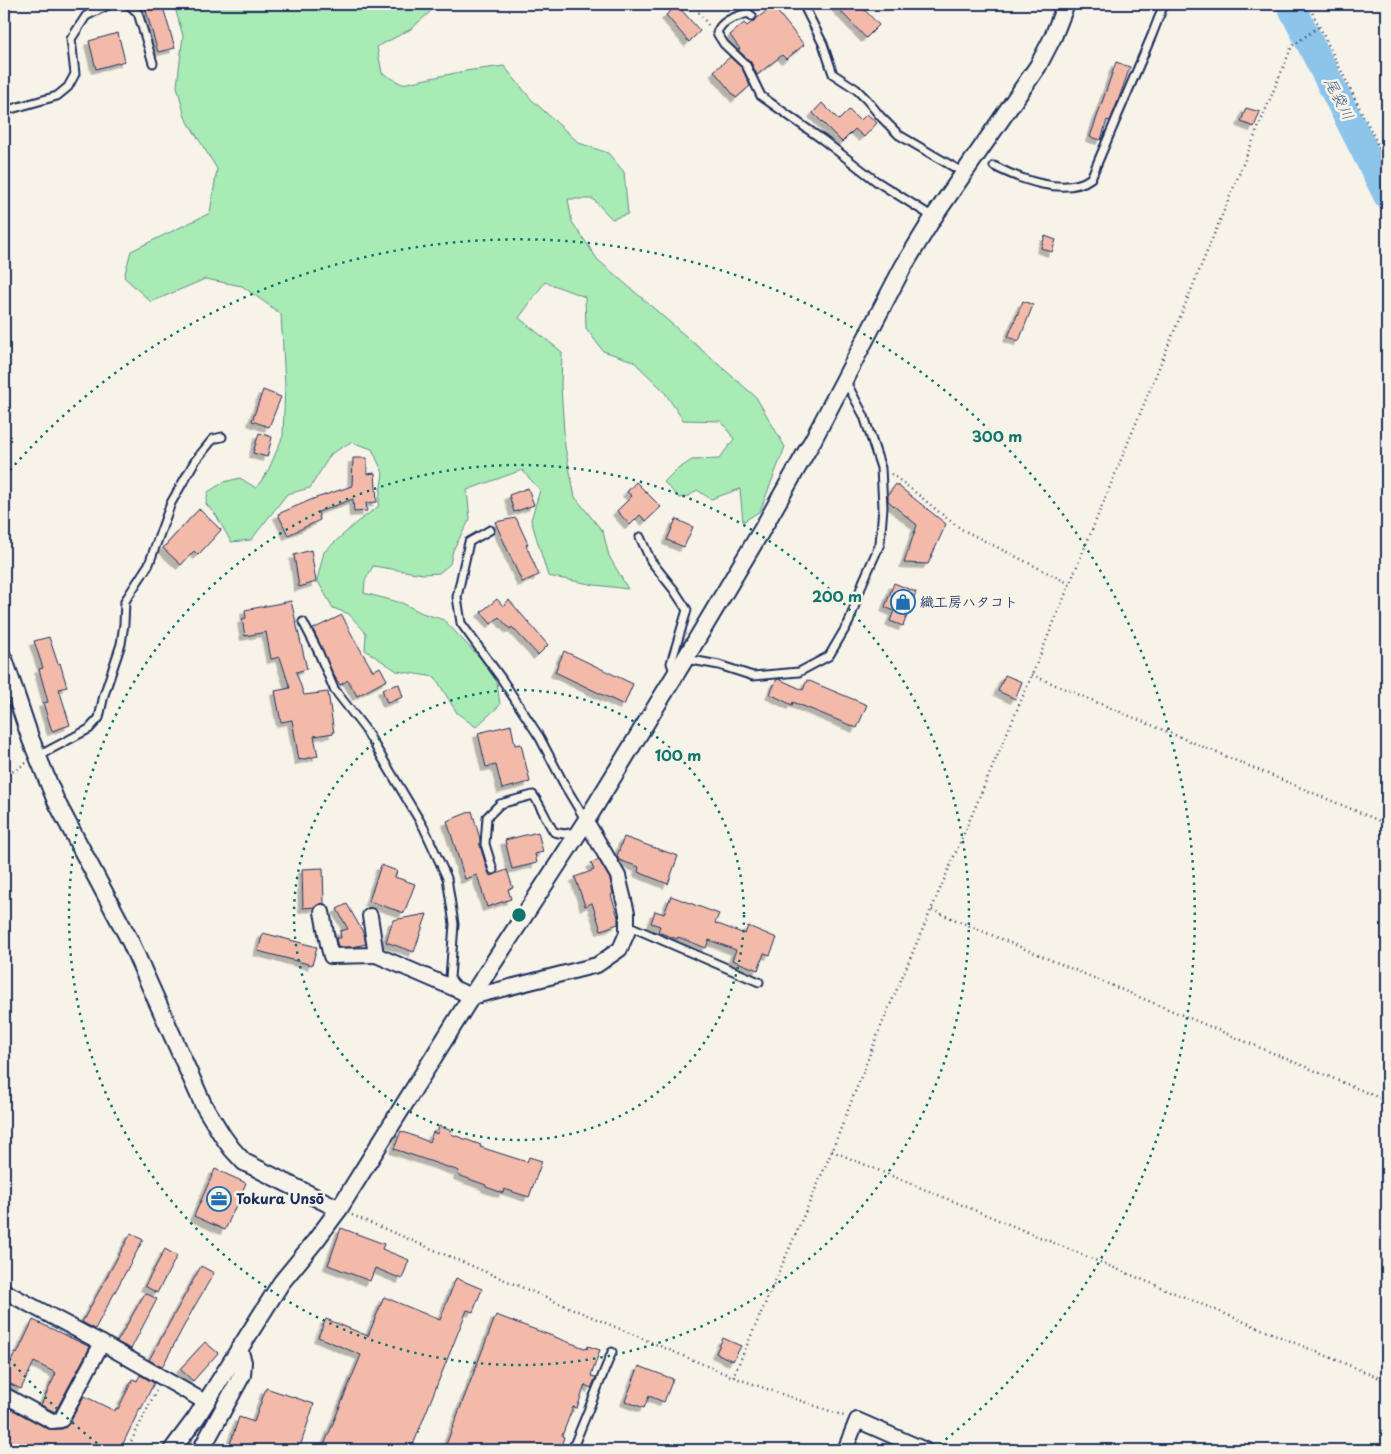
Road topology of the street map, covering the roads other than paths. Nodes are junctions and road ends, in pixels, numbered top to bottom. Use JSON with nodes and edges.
{"nodes":[{"id":1,"x":110,"y":4,"type":"edge"},
{"id":2,"x":128,"y":4,"type":"edge"},
{"id":3,"x":803,"y":4,"type":"edge"},
{"id":4,"x":1066,"y":4,"type":"edge"},
{"id":5,"x":1164,"y":4,"type":"edge"},
{"id":6,"x":752,"y":16,"type":"dead end"},
{"id":7,"x":153,"y":62,"type":"dead end"},
{"id":8,"x":4,"y":111,"type":"edge"},
{"id":9,"x":994,"y":166,"type":"dead end"},
{"id":10,"x":964,"y":173,"type":"junction"},
{"id":11,"x":933,"y":218,"type":"junction"},
{"id":12,"x":845,"y":380,"type":"junction"},
{"id":13,"x":222,"y":437,"type":"dead end"},
{"id":14,"x":490,"y":530,"type":"dead end"},
{"id":15,"x":640,"y":536,"type":"dead end"},
{"id":16,"x":303,"y":622,"type":"dead end"},
{"id":17,"x":4,"y":659,"type":"edge"},
{"id":18,"x":685,"y":659,"type":"junction"},
{"id":19,"x":676,"y":674,"type":"junction"},
{"id":20,"x":38,"y":756,"type":"junction"},
{"id":21,"x":582,"y":827,"type":"junction"},
{"id":22,"x":493,"y":870,"type":"dead end"},
{"id":23,"x":322,"y":912,"type":"dead end"},
{"id":24,"x":370,"y":916,"type":"dead end"},
{"id":25,"x":627,"y":925,"type":"junction"},
{"id":26,"x":376,"y":955,"type":"junction"},
{"id":27,"x":759,"y":982,"type":"dead end"},
{"id":28,"x":465,"y":994,"type":"junction"},
{"id":29,"x":339,"y":1209,"type":"junction"},
{"id":30,"x":4,"y":1291,"type":"edge"},
{"id":31,"x":102,"y":1343,"type":"junction"},
{"id":32,"x":239,"y":1350,"type":"junction"},
{"id":33,"x":612,"y":1352,"type":"dead end"},
{"id":34,"x":4,"y":1395,"type":"edge"},
{"id":35,"x":205,"y":1402,"type":"junction"},
{"id":36,"x":172,"y":1450,"type":"edge"},
{"id":37,"x":201,"y":1450,"type":"edge"},
{"id":38,"x":572,"y":1450,"type":"edge"},
{"id":39,"x":845,"y":1450,"type":"edge"},
{"id":40,"x":925,"y":1450,"type":"edge"}],
"edges":[{"from":1,"to":8,"type":"lane"},
{"from":2,"to":7,"type":"lane"},
{"from":3,"to":10,"type":"lane"},
{"from":4,"to":10,"type":"street"},
{"from":5,"to":9,"type":"lane"},
{"from":6,"to":11,"type":"lane"},
{"from":10,"to":11,"type":"street"},
{"from":11,"to":12,"type":"street"},
{"from":12,"to":18,"type":"street"},
{"from":12,"to":18,"type":"lane"},
{"from":13,"to":20,"type":"lane"},
{"from":14,"to":21,"type":"lane"},
{"from":15,"to":19,"type":"lane"},
{"from":16,"to":28,"type":"lane"},
{"from":17,"to":20,"type":"street"},
{"from":18,"to":19,"type":"street"},
{"from":19,"to":21,"type":"street"},
{"from":20,"to":29,"type":"street"},
{"from":21,"to":22,"type":"lane"},
{"from":21,"to":25,"type":"street"},
{"from":21,"to":28,"type":"street"},
{"from":23,"to":26,"type":"street"},
{"from":24,"to":26,"type":"street"},
{"from":25,"to":27,"type":"lane"},
{"from":25,"to":28,"type":"street"},
{"from":26,"to":28,"type":"street"},
{"from":28,"to":29,"type":"street"},
{"from":29,"to":32,"type":"street"},
{"from":30,"to":31,"type":"street"},
{"from":31,"to":34,"type":"street"},
{"from":31,"to":35,"type":"street"},
{"from":32,"to":35,"type":"street"},
{"from":32,"to":37,"type":"street"},
{"from":33,"to":38,"type":"lane"},
{"from":35,"to":36,"type":"street"},
{"from":39,"to":40,"type":"street"}]}
